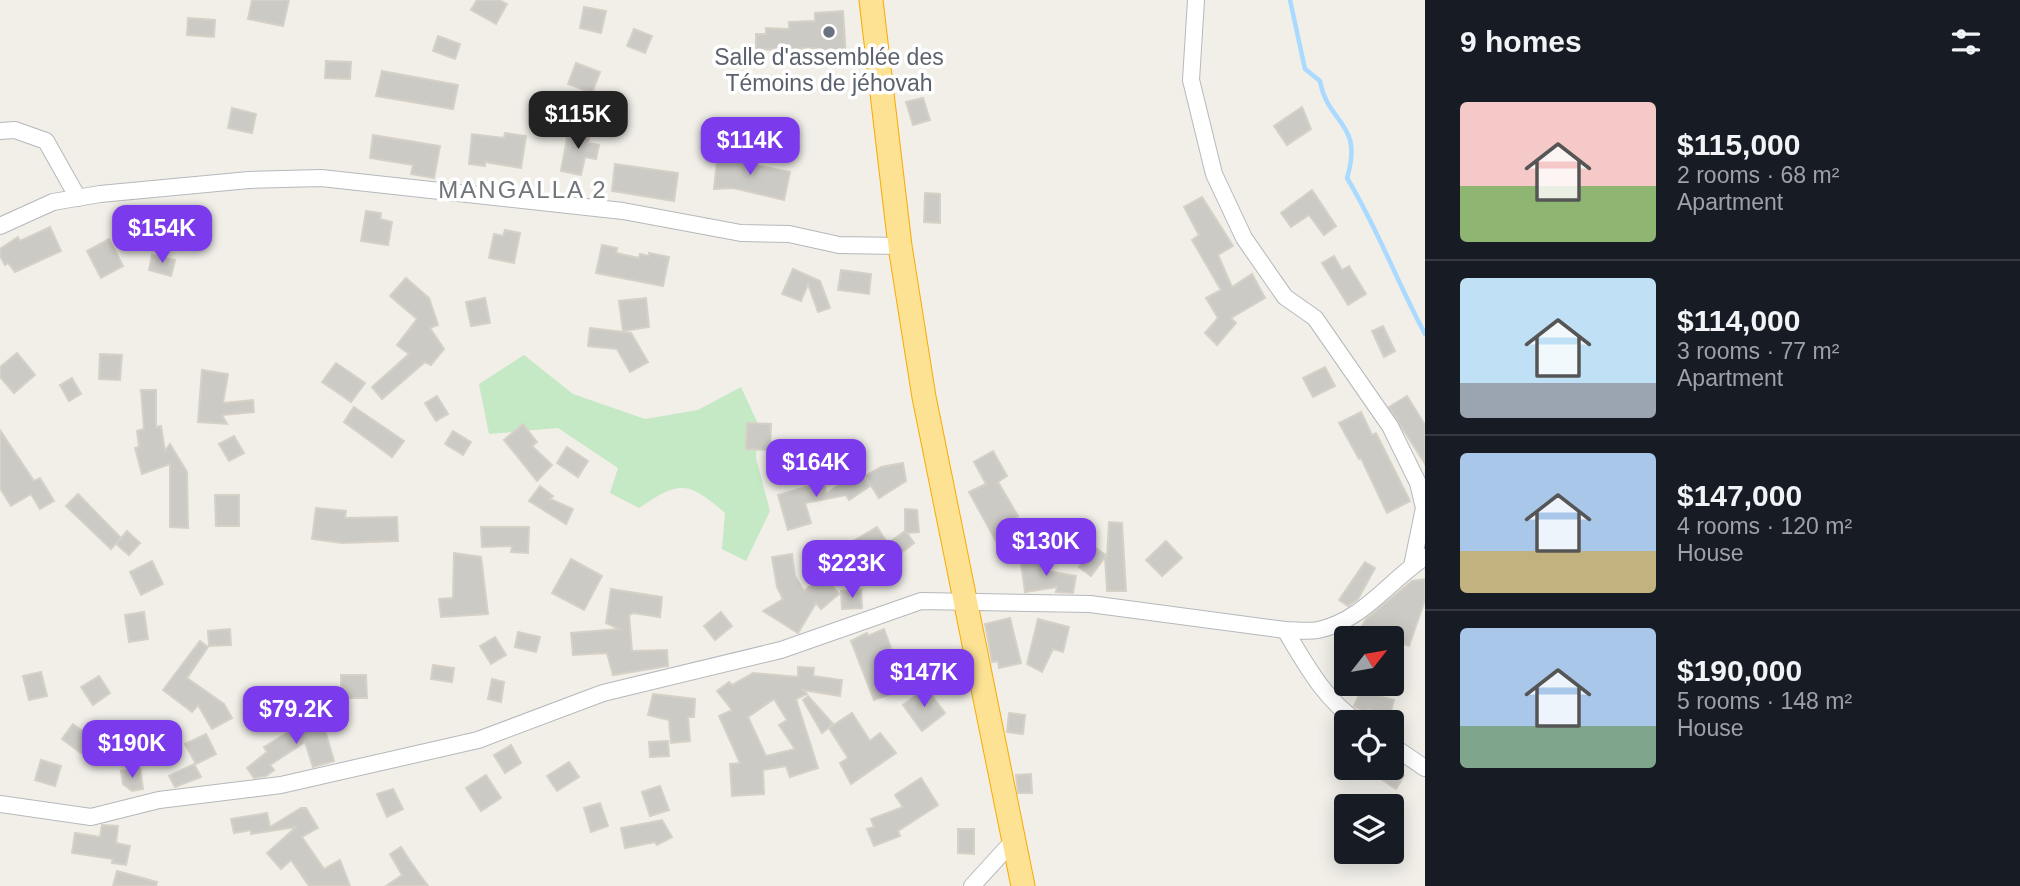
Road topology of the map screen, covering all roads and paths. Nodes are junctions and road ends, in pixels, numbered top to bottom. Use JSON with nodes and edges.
{"nodes":[{"id":1,"x":871,"y":0,"type":"edge"},
{"id":2,"x":1196,"y":0,"type":"edge"},
{"id":3,"x":0,"y":131,"type":"edge"},
{"id":4,"x":78,"y":198,"type":"junction"},
{"id":5,"x":0,"y":226,"type":"edge"},
{"id":6,"x":900,"y":246,"type":"junction"},
{"id":7,"x":1418,"y":561,"type":"edge"},
{"id":8,"x":967,"y":601,"type":"junction"},
{"id":9,"x":1286,"y":630,"type":"junction"},
{"id":10,"x":1342,"y":710,"type":"edge"},
{"id":11,"x":1404,"y":754,"type":"edge"},
{"id":12,"x":1425,"y":768,"type":"edge"},
{"id":13,"x":0,"y":804,"type":"edge"},
{"id":14,"x":1016,"y":839,"type":"junction"},
{"id":15,"x":972,"y":886,"type":"edge"},
{"id":16,"x":1023,"y":886,"type":"edge"}],
"edges":[{"from":1,"to":6,"type":"highway"},
{"from":2,"to":7,"type":"street"},
{"from":3,"to":4,"type":"street"},
{"from":4,"to":5,"type":"street"},
{"from":4,"to":6,"type":"street"},
{"from":6,"to":8,"type":"highway"},
{"from":7,"to":9,"type":"street"},
{"from":8,"to":9,"type":"street"},
{"from":8,"to":13,"type":"street"},
{"from":8,"to":14,"type":"highway"},
{"from":9,"to":10,"type":"street"},
{"from":11,"to":12,"type":"street"},
{"from":14,"to":15,"type":"street"},
{"from":14,"to":16,"type":"highway"}]}
